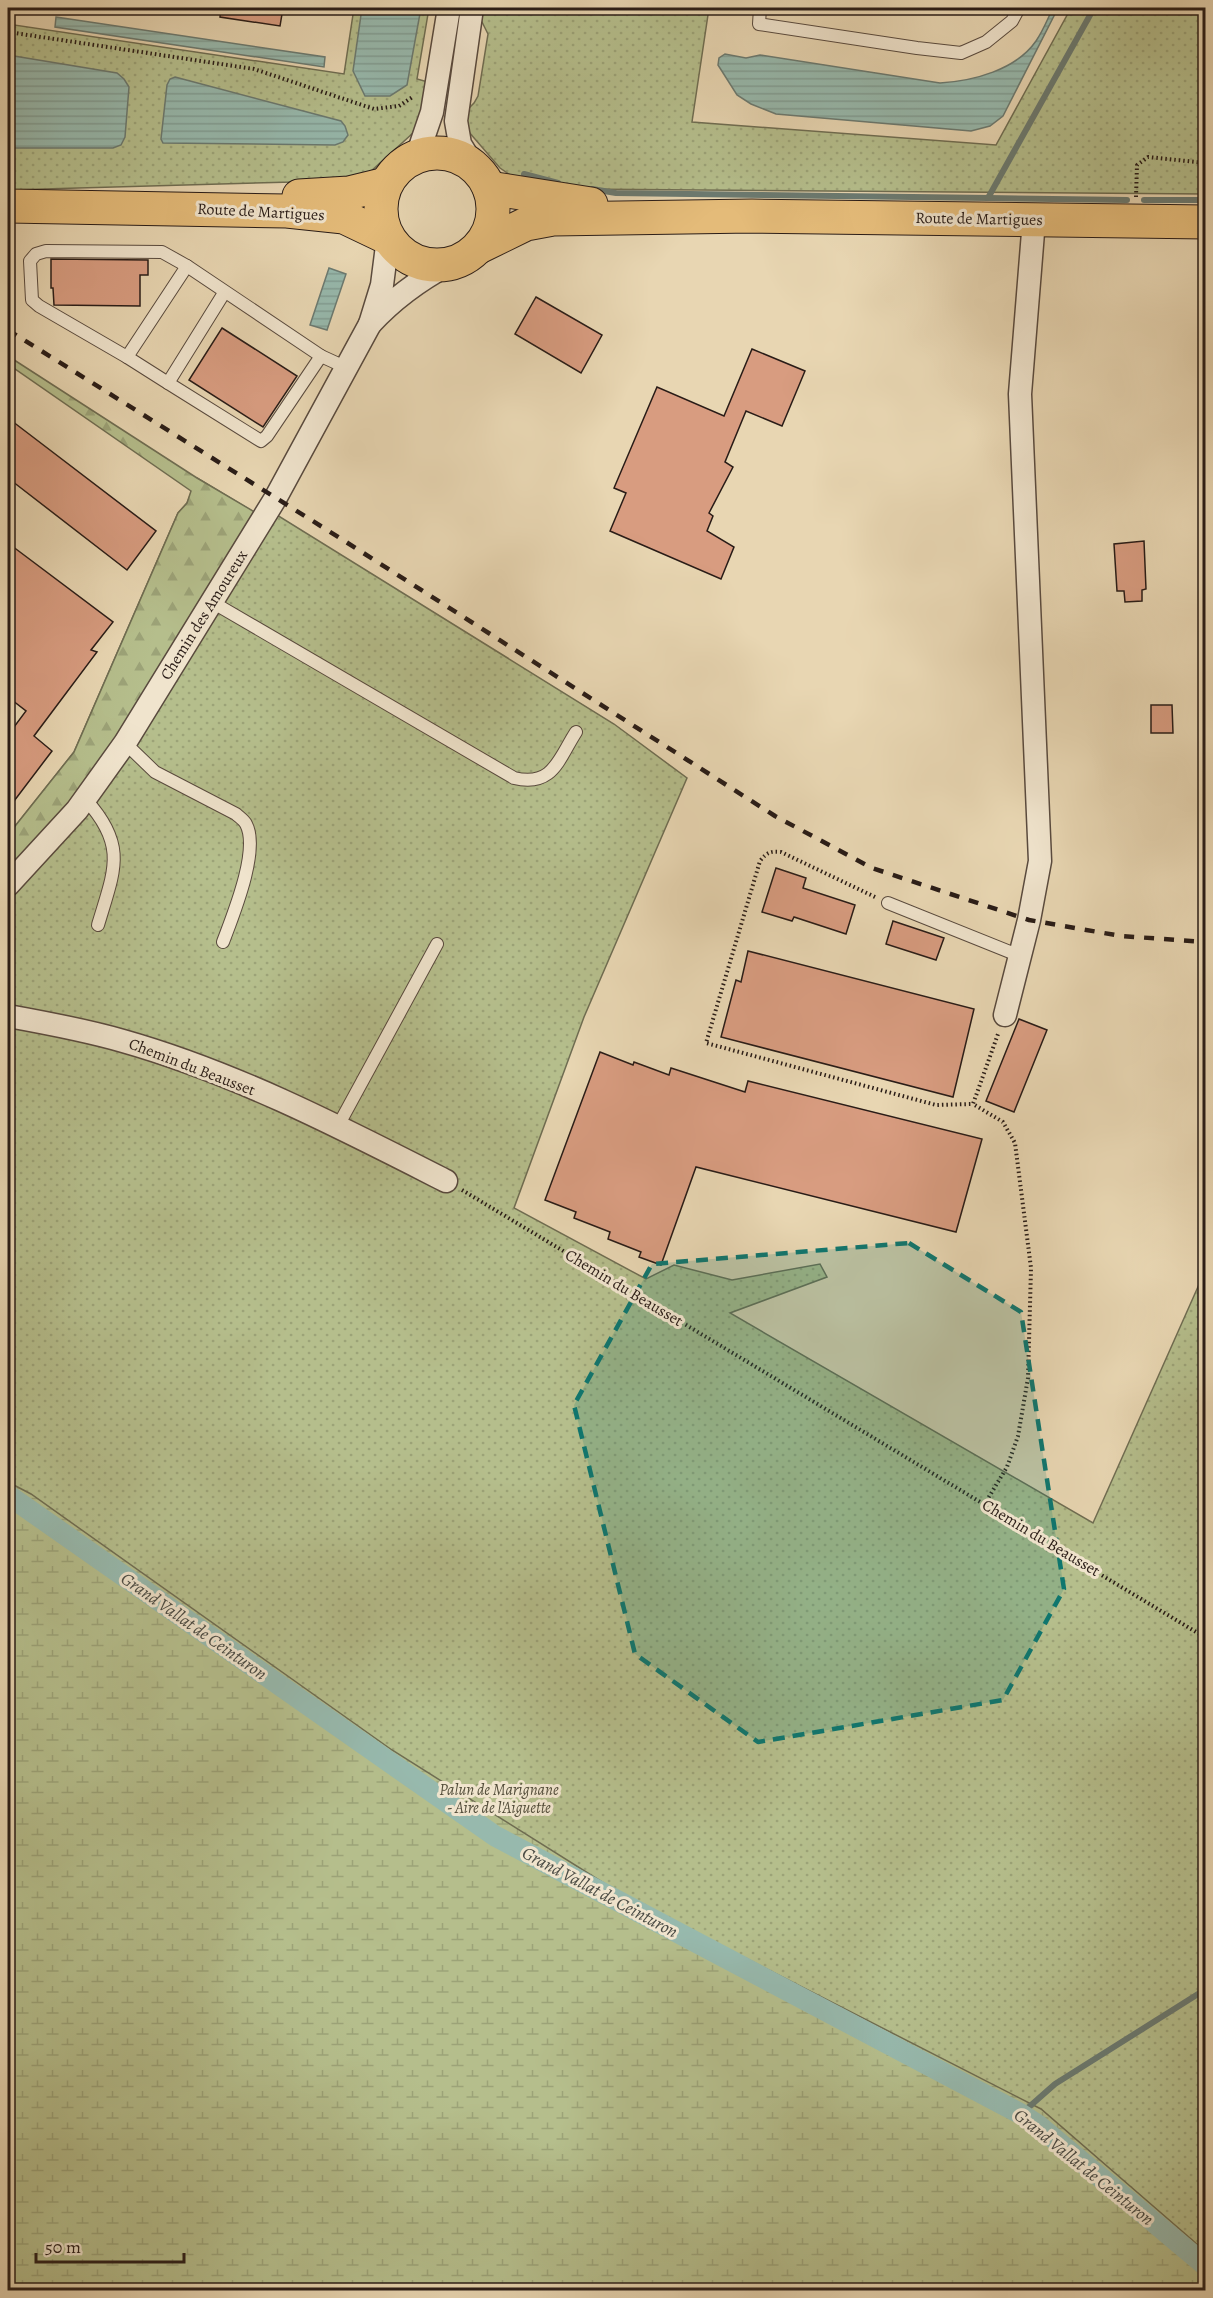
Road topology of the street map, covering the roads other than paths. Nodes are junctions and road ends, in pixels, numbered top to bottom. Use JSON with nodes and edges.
{"nodes":[{"id":1,"x":449,"y":8,"type":"edge"},
{"id":2,"x":472,"y":8,"type":"edge"},
{"id":3,"x":760,"y":8,"type":"edge"},
{"id":4,"x":1019,"y":8,"type":"edge"},
{"id":5,"x":417,"y":156,"type":"junction"},
{"id":6,"x":481,"y":176,"type":"junction"},
{"id":7,"x":386,"y":184,"type":"junction"},
{"id":8,"x":8,"y":206,"type":"edge"},
{"id":9,"x":130,"y":207,"type":"junction"},
{"id":10,"x":752,"y":216,"type":"junction"},
{"id":11,"x":1034,"y":220,"type":"junction"},
{"id":12,"x":1206,"y":222,"type":"edge"},
{"id":13,"x":388,"y":238,"type":"junction"},
{"id":14,"x":478,"y":247,"type":"junction"},
{"id":15,"x":449,"y":264,"type":"junction"},
{"id":16,"x":187,"y":266,"type":"junction"},
{"id":17,"x":224,"y":293,"type":"junction"},
{"id":18,"x":370,"y":324,"type":"junction"},
{"id":19,"x":321,"y":356,"type":"junction"},
{"id":20,"x":127,"y":357,"type":"junction"},
{"id":21,"x":345,"y":367,"type":"junction"},
{"id":22,"x":168,"y":383,"type":"junction"},
{"id":23,"x":212,"y":602,"type":"junction"},
{"id":24,"x":576,"y":732,"type":"dead end"},
{"id":25,"x":125,"y":743,"type":"junction"},
{"id":26,"x":86,"y":800,"type":"junction"},
{"id":27,"x":8,"y":885,"type":"edge"},
{"id":28,"x":888,"y":903,"type":"road end"},
{"id":29,"x":98,"y":925,"type":"dead end"},
{"id":30,"x":223,"y":942,"type":"dead end"},
{"id":31,"x":437,"y":944,"type":"dead end"},
{"id":32,"x":1020,"y":956,"type":"junction"},
{"id":33,"x":1005,"y":1015,"type":"road end"},
{"id":34,"x":8,"y":1016,"type":"edge"},
{"id":35,"x":338,"y":1126,"type":"junction"},
{"id":36,"x":446,"y":1181,"type":"road end"}],
"edges":[{"from":1,"to":5,"type":"street"},
{"from":2,"to":6,"type":"street"},
{"from":3,"to":4,"type":"lane"},
{"from":5,"to":6,"type":"main road"},
{"from":5,"to":7,"type":"main road"},
{"from":6,"to":10,"type":"main road","name":"Route de Martigues"},
{"from":6,"to":14,"type":"main road"},
{"from":7,"to":9,"type":"main road","name":"Route de Martigues"},
{"from":7,"to":13,"type":"main road"},
{"from":8,"to":9,"type":"main road","name":"Route de Martigues"},
{"from":9,"to":13,"type":"main road","name":"Route de Martigues"},
{"from":10,"to":11,"type":"main road","name":"Route de Martigues"},
{"from":10,"to":14,"type":"main road","name":"Route de Martigues"},
{"from":11,"to":12,"type":"main road","name":"Route de Martigues"},
{"from":11,"to":32,"type":"street"},
{"from":13,"to":15,"type":"main road"},
{"from":13,"to":18,"type":"street","name":"Chemin des Amoureux"},
{"from":14,"to":15,"type":"main road"},
{"from":15,"to":18,"type":"street","name":"Chemin des Amoureux"},
{"from":16,"to":17,"type":"lane"},
{"from":16,"to":20,"type":"lane"},
{"from":16,"to":20,"type":"lane"},
{"from":17,"to":19,"type":"lane"},
{"from":17,"to":22,"type":"lane"},
{"from":18,"to":21,"type":"street","name":"Chemin des Amoureux"},
{"from":19,"to":21,"type":"lane"},
{"from":19,"to":22,"type":"lane"},
{"from":20,"to":22,"type":"lane"},
{"from":21,"to":23,"type":"street","name":"Chemin des Amoureux"},
{"from":23,"to":24,"type":"lane"},
{"from":23,"to":25,"type":"street","name":"Chemin des Amoureux"},
{"from":25,"to":26,"type":"street","name":"Chemin des Amoureux"},
{"from":25,"to":30,"type":"lane"},
{"from":26,"to":27,"type":"street","name":"Chemin des Amoureux"},
{"from":26,"to":29,"type":"lane"},
{"from":28,"to":32,"type":"lane"},
{"from":31,"to":35,"type":"lane"},
{"from":32,"to":33,"type":"street"},
{"from":34,"to":35,"type":"street","name":"Chemin du Beausset"},
{"from":35,"to":36,"type":"street","name":"Chemin du Beausset"}]}
